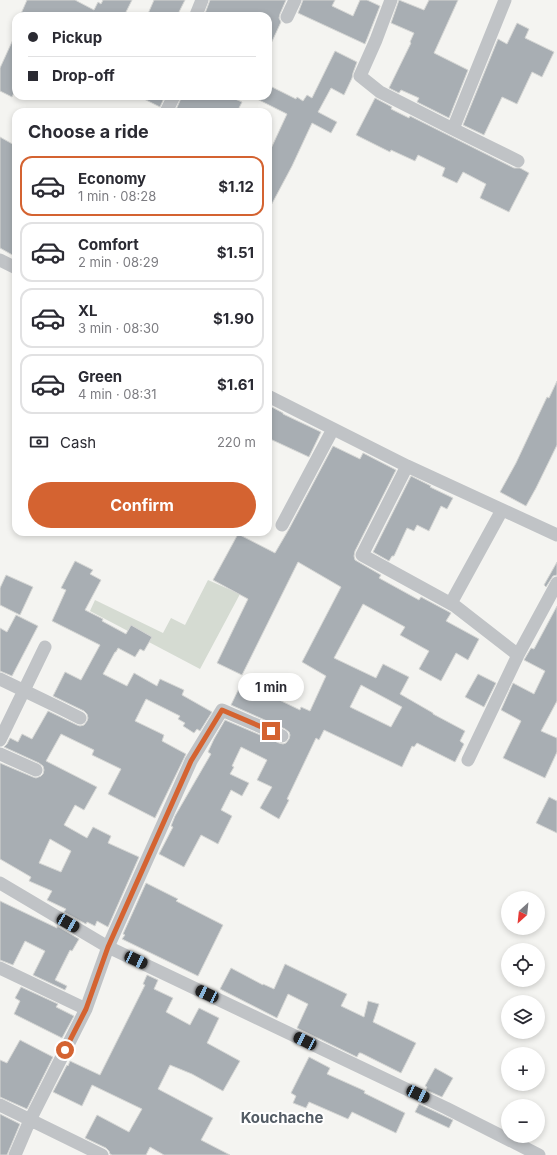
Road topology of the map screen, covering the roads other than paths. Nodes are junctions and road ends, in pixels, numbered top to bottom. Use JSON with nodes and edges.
{"nodes":[{"id":1,"x":202,"y":0,"type":"edge"},
{"id":2,"x":295,"y":0,"type":"edge"},
{"id":3,"x":391,"y":0,"type":"edge"},
{"id":4,"x":504,"y":0,"type":"edge"},
{"id":5,"x":197,"y":12,"type":"edge"},
{"id":6,"x":287,"y":17,"type":"dead end"},
{"id":7,"x":453,"y":129,"type":"junction"},
{"id":8,"x":518,"y":161,"type":"dead end"},
{"id":9,"x":0,"y":260,"type":"edge"},
{"id":10,"x":12,"y":266,"type":"edge"},
{"id":11,"x":272,"y":398,"type":"edge"},
{"id":12,"x":333,"y":429,"type":"junction"},
{"id":13,"x":407,"y":466,"type":"junction"},
{"id":14,"x":502,"y":510,"type":"junction"},
{"id":15,"x":282,"y":525,"type":"dead end"},
{"id":16,"x":557,"y":535,"type":"edge"},
{"id":17,"x":557,"y":583,"type":"edge"},
{"id":18,"x":451,"y":603,"type":"junction"},
{"id":19,"x":45,"y":647,"type":"dead end"},
{"id":20,"x":518,"y":655,"type":"junction"},
{"id":21,"x":0,"y":679,"type":"edge"},
{"id":22,"x":23,"y":690,"type":"junction"},
{"id":23,"x":80,"y":718,"type":"dead end"},
{"id":24,"x":282,"y":736,"type":"dead end"},
{"id":25,"x":0,"y":740,"type":"edge"},
{"id":26,"x":0,"y":754,"type":"edge"},
{"id":27,"x":468,"y":760,"type":"dead end"},
{"id":28,"x":36,"y":770,"type":"dead end"},
{"id":29,"x":0,"y":883,"type":"edge"},
{"id":30,"x":108,"y":947,"type":"junction"},
{"id":31,"x":0,"y":968,"type":"edge"},
{"id":32,"x":86,"y":1009,"type":"junction"},
{"id":33,"x":0,"y":1105,"type":"edge"},
{"id":34,"x":30,"y":1120,"type":"junction"},
{"id":35,"x":16,"y":1155,"type":"edge"},
{"id":36,"x":102,"y":1155,"type":"edge"},
{"id":37,"x":539,"y":1155,"type":"edge"}],
"edges":[{"from":1,"to":5,"type":"street"},
{"from":2,"to":6,"type":"street"},
{"from":3,"to":7,"type":"street"},
{"from":4,"to":7,"type":"street"},
{"from":7,"to":8,"type":"street"},
{"from":9,"to":10,"type":"street"},
{"from":11,"to":12,"type":"street"},
{"from":12,"to":13,"type":"street"},
{"from":12,"to":15,"type":"street"},
{"from":13,"to":14,"type":"street"},
{"from":13,"to":18,"type":"street"},
{"from":14,"to":16,"type":"street"},
{"from":14,"to":18,"type":"street"},
{"from":17,"to":20,"type":"street"},
{"from":18,"to":20,"type":"street"},
{"from":19,"to":22,"type":"street"},
{"from":20,"to":27,"type":"street"},
{"from":21,"to":22,"type":"street"},
{"from":22,"to":23,"type":"street"},
{"from":22,"to":25,"type":"street"},
{"from":24,"to":30,"type":"street"},
{"from":26,"to":28,"type":"street"},
{"from":29,"to":30,"type":"street"},
{"from":30,"to":32,"type":"street"},
{"from":30,"to":37,"type":"street"},
{"from":31,"to":32,"type":"street"},
{"from":32,"to":34,"type":"street"},
{"from":33,"to":34,"type":"street"},
{"from":34,"to":35,"type":"street"},
{"from":34,"to":36,"type":"street"}]}
